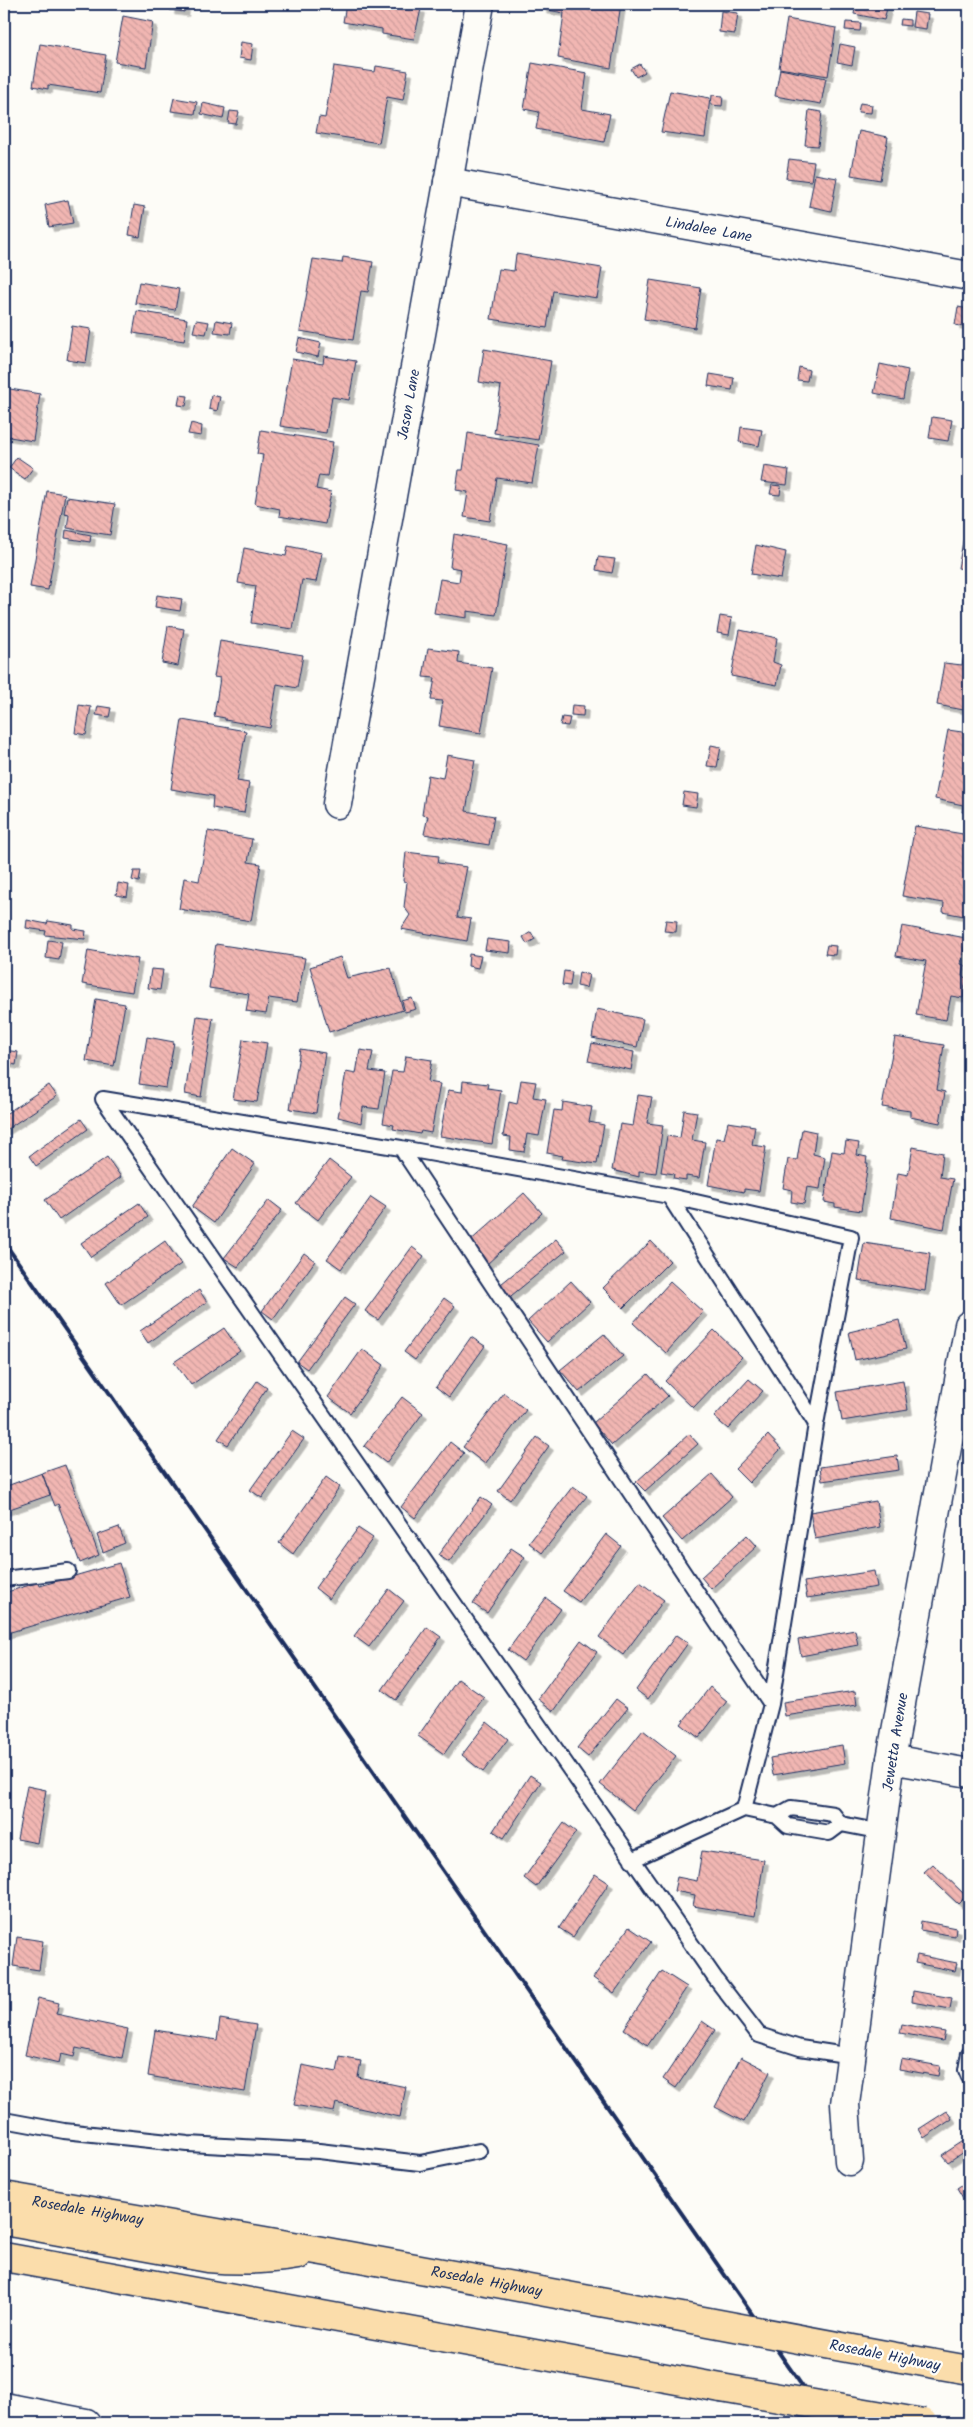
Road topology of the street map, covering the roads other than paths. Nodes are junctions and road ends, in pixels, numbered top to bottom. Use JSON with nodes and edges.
{"nodes":[{"id":1,"x":480,"y":4,"type":"edge"},
{"id":2,"x":448,"y":182,"type":"junction"},
{"id":3,"x":969,"y":276,"type":"edge"},
{"id":4,"x":337,"y":804,"type":"dead end"},
{"id":5,"x":401,"y":1148,"type":"junction"},
{"id":6,"x":669,"y":1196,"type":"junction"},
{"id":7,"x":969,"y":1325,"type":"edge"},
{"id":8,"x":816,"y":1424,"type":"junction"},
{"id":9,"x":68,"y":1571,"type":"dead end"},
{"id":10,"x":4,"y":1578,"type":"edge"},
{"id":11,"x":770,"y":1704,"type":"junction"},
{"id":12,"x":892,"y":1759,"type":"junction"},
{"id":13,"x":969,"y":1773,"type":"edge"},
{"id":14,"x":744,"y":1809,"type":"junction"},
{"id":15,"x":882,"y":1832,"type":"junction"},
{"id":16,"x":632,"y":1860,"type":"junction"},
{"id":17,"x":969,"y":2054,"type":"edge"},
{"id":18,"x":852,"y":2056,"type":"junction"},
{"id":19,"x":969,"y":2076,"type":"edge"},
{"id":20,"x":4,"y":2120,"type":"edge"},
{"id":21,"x":479,"y":2151,"type":"dead end"},
{"id":22,"x":849,"y":2161,"type":"dead end"},
{"id":23,"x":4,"y":2196,"type":"edge"},
{"id":24,"x":4,"y":2221,"type":"edge"},
{"id":25,"x":322,"y":2251,"type":"junction"},
{"id":26,"x":4,"y":2257,"type":"edge"},
{"id":27,"x":969,"y":2370,"type":"edge"},
{"id":28,"x":4,"y":2407,"type":"edge"},
{"id":29,"x":86,"y":2423,"type":"edge"},
{"id":30,"x":923,"y":2423,"type":"edge"}],
"edges":[{"from":1,"to":2,"type":"street","name":"Jason Lane"},
{"from":2,"to":3,"type":"street","name":"Lindalee Lane"},
{"from":2,"to":4,"type":"street","name":"Jason Lane"},
{"from":5,"to":6,"type":"lane"},
{"from":5,"to":11,"type":"lane"},
{"from":5,"to":16,"type":"lane"},
{"from":6,"to":8,"type":"lane"},
{"from":6,"to":8,"type":"lane"},
{"from":7,"to":12,"type":"street","name":"Jewetta Avenue"},
{"from":8,"to":11,"type":"lane"},
{"from":9,"to":10,"type":"lane"},
{"from":11,"to":14,"type":"lane"},
{"from":12,"to":13,"type":"street"},
{"from":12,"to":15,"type":"street","name":"Jewetta Avenue"},
{"from":14,"to":15,"type":"lane"},
{"from":14,"to":16,"type":"lane"},
{"from":15,"to":18,"type":"street","name":"Jewetta Avenue"},
{"from":16,"to":18,"type":"lane"},
{"from":17,"to":19,"type":"lane"},
{"from":18,"to":22,"type":"street","name":"Jewetta Avenue"},
{"from":20,"to":21,"type":"lane"},
{"from":23,"to":25,"type":"main road","name":"Rosedale Highway"},
{"from":24,"to":25,"type":"main road"},
{"from":25,"to":27,"type":"main road","name":"Rosedale Highway","bridge":true},
{"from":26,"to":30,"type":"main road","bridge":true},
{"from":28,"to":29,"type":"street"}]}
